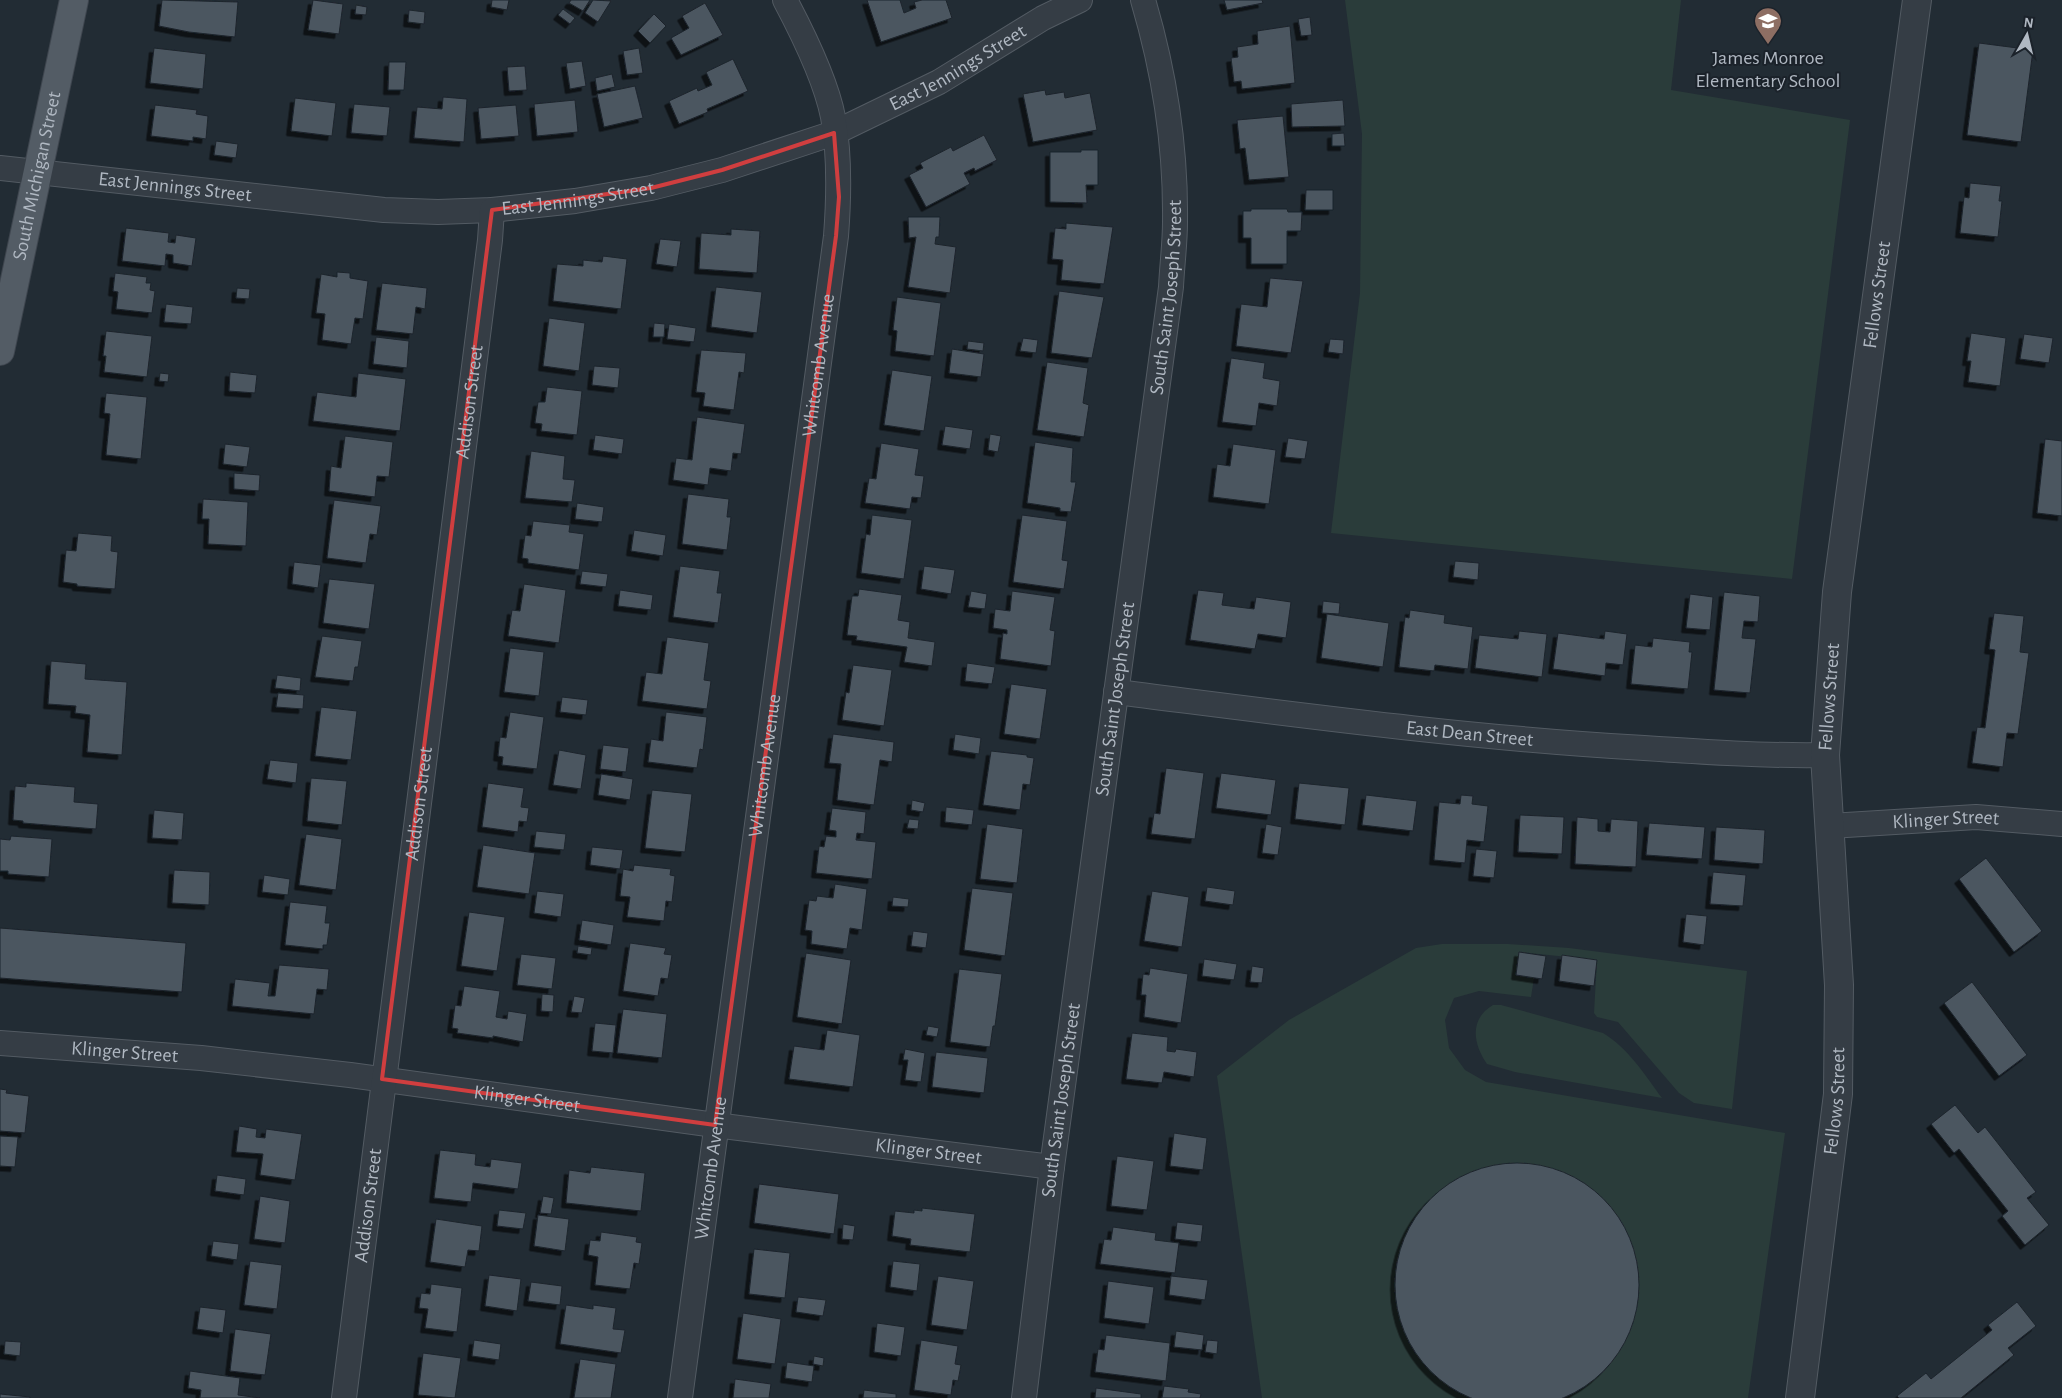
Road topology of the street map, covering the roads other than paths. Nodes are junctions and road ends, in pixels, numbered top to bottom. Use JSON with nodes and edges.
{"nodes":[{"id":1,"x":74,"y":0,"type":"edge"},
{"id":2,"x":785,"y":0,"type":"edge"},
{"id":3,"x":1080,"y":0,"type":"edge"},
{"id":4,"x":1143,"y":0,"type":"edge"},
{"id":5,"x":1917,"y":0,"type":"edge"},
{"id":6,"x":834,"y":133,"type":"junction"},
{"id":7,"x":0,"y":168,"type":"edge"},
{"id":8,"x":38,"y":172,"type":"junction"},
{"id":9,"x":492,"y":210,"type":"junction"},
{"id":10,"x":0,"y":351,"type":"edge"},
{"id":11,"x":1116,"y":692,"type":"junction"},
{"id":12,"x":1825,"y":756,"type":"junction"},
{"id":13,"x":2062,"y":824,"type":"edge"},
{"id":14,"x":1830,"y":826,"type":"junction"},
{"id":15,"x":0,"y":1043,"type":"edge"},
{"id":16,"x":382,"y":1080,"type":"junction"},
{"id":17,"x":715,"y":1125,"type":"junction"},
{"id":18,"x":1052,"y":1167,"type":"junction"},
{"id":19,"x":344,"y":1398,"type":"edge"},
{"id":20,"x":680,"y":1398,"type":"edge"},
{"id":21,"x":1024,"y":1398,"type":"edge"},
{"id":22,"x":1800,"y":1398,"type":"edge"}],
"edges":[{"from":1,"to":8,"type":"main road","name":"South Michigan Street"},
{"from":2,"to":6,"type":"street","name":"Whitcomb Avenue"},
{"from":3,"to":6,"type":"street","name":"East Jennings Street"},
{"from":4,"to":11,"type":"street","name":"South Saint Joseph Street"},
{"from":5,"to":12,"type":"street","name":"Fellows Street"},
{"from":6,"to":9,"type":"street","name":"East Jennings Street"},
{"from":6,"to":17,"type":"street","name":"Whitcomb Avenue"},
{"from":7,"to":8,"type":"street","name":"East Jennings Street"},
{"from":8,"to":9,"type":"street","name":"East Jennings Street"},
{"from":8,"to":10,"type":"main road","name":"South Michigan Street"},
{"from":9,"to":16,"type":"street","name":"Addison Street"},
{"from":11,"to":12,"type":"street","name":"East Dean Street"},
{"from":11,"to":18,"type":"street","name":"South Saint Joseph Street"},
{"from":12,"to":14,"type":"street","name":"Fellows Street"},
{"from":13,"to":14,"type":"street","name":"Klinger Street"},
{"from":14,"to":22,"type":"street","name":"Fellows Street"},
{"from":15,"to":16,"type":"street","name":"Klinger Street"},
{"from":16,"to":17,"type":"street","name":"Klinger Street"},
{"from":16,"to":19,"type":"street","name":"Addison Street"},
{"from":17,"to":18,"type":"street","name":"Klinger Street"},
{"from":17,"to":20,"type":"street","name":"Whitcomb Avenue"},
{"from":18,"to":21,"type":"street","name":"South Saint Joseph Street"}]}
